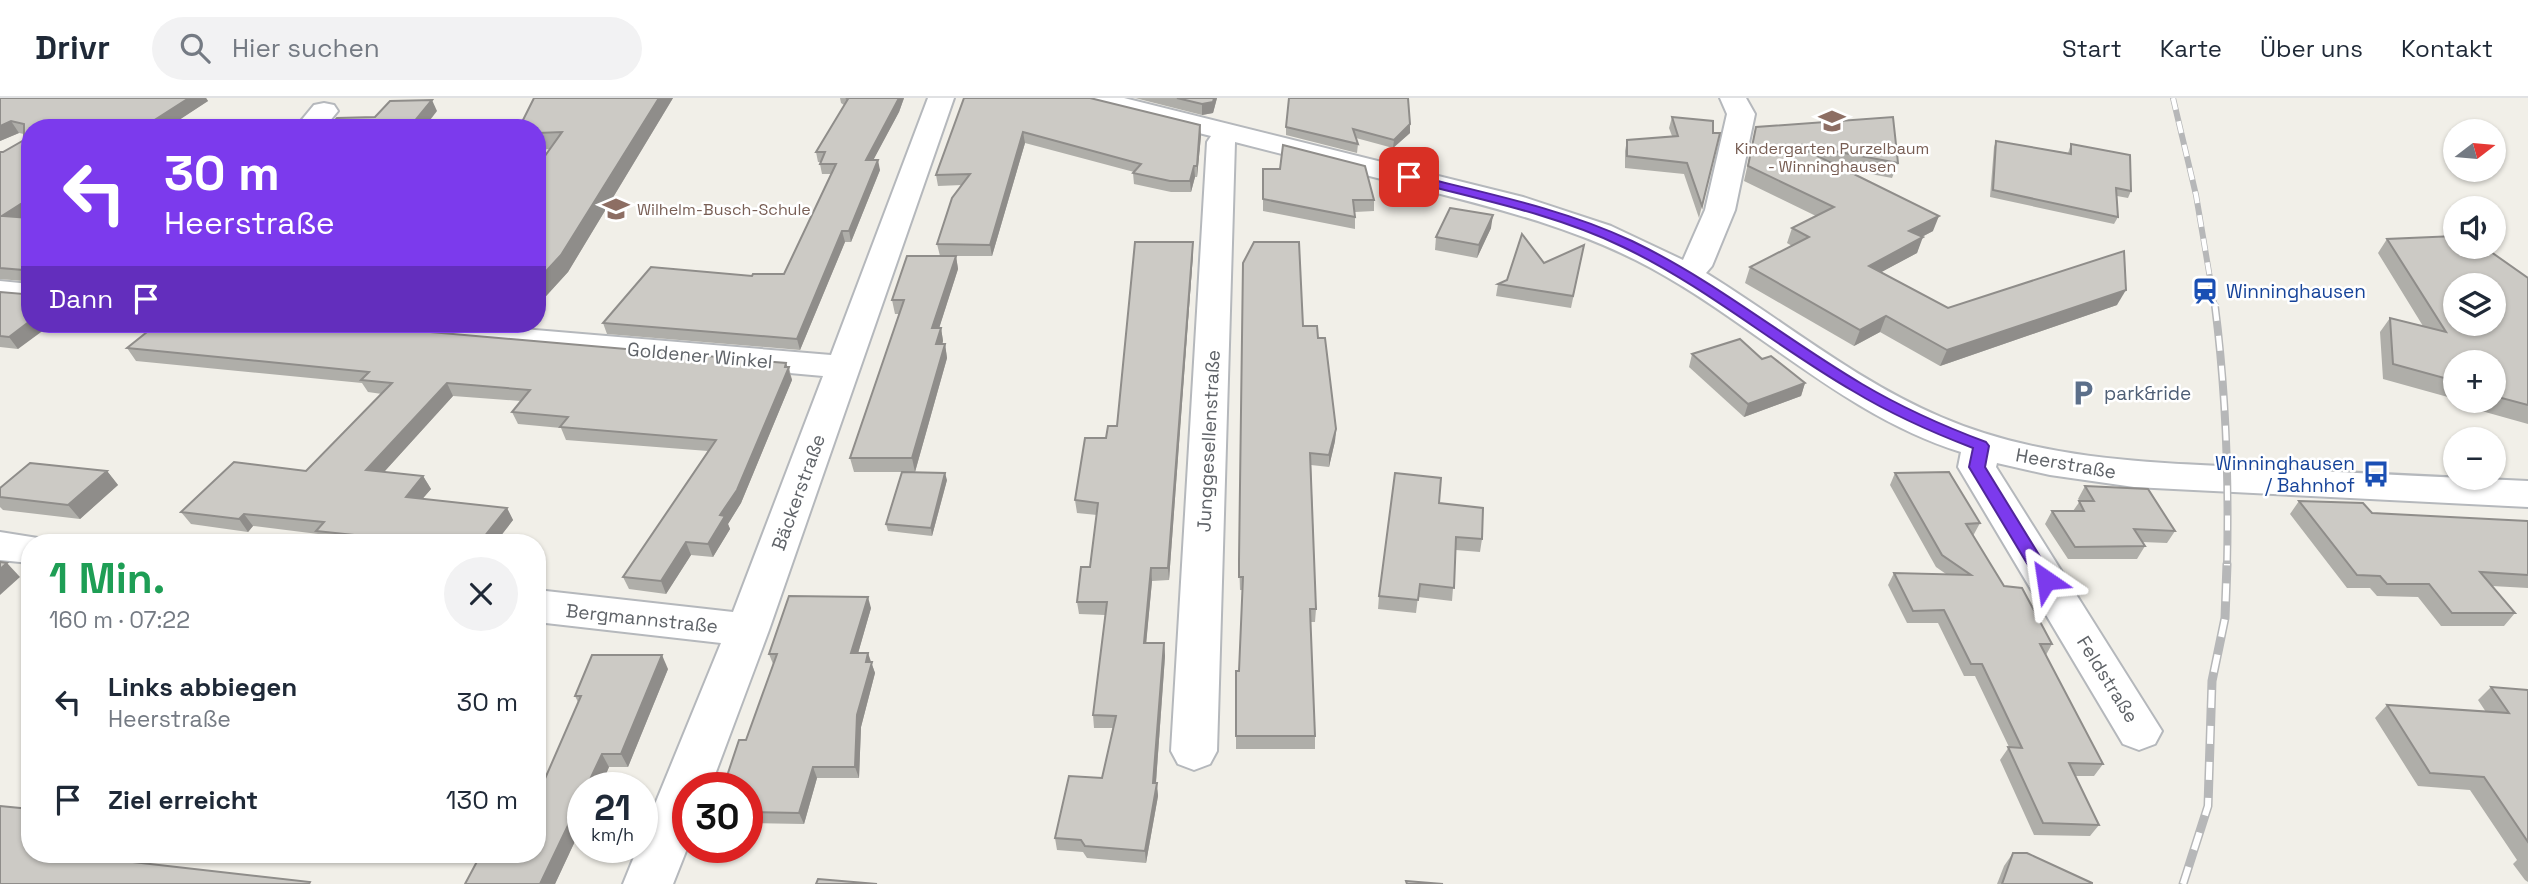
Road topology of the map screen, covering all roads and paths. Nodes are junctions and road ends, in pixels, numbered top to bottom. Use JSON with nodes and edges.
{"nodes":[{"id":1,"x":941,"y":98,"type":"edge"},
{"id":2,"x":1092,"y":98,"type":"edge"},
{"id":3,"x":1733,"y":98,"type":"edge"},
{"id":4,"x":1228,"y":132,"type":"junction"},
{"id":5,"x":1682,"y":273,"type":"junction"},
{"id":6,"x":0,"y":291,"type":"edge"},
{"id":7,"x":21,"y":293,"type":"edge"},
{"id":8,"x":449,"y":333,"type":"edge"},
{"id":9,"x":844,"y":368,"type":"junction"},
{"id":10,"x":1981,"y":446,"type":"junction"},
{"id":11,"x":2528,"y":494,"type":"edge"},
{"id":12,"x":0,"y":546,"type":"edge"},
{"id":13,"x":21,"y":548,"type":"edge"},
{"id":14,"x":546,"y":607,"type":"edge"},
{"id":15,"x":748,"y":629,"type":"junction"},
{"id":16,"x":2140,"y":731,"type":"dead end"},
{"id":17,"x":1194,"y":751,"type":"dead end"},
{"id":18,"x":648,"y":884,"type":"edge"}],
"edges":[{"from":1,"to":9,"type":"street","name":"Bäckerstraße"},
{"from":2,"to":4,"type":"street","name":"Heerstraße"},
{"from":3,"to":5,"type":"street"},
{"from":4,"to":5,"type":"street","name":"Heerstraße"},
{"from":4,"to":17,"type":"street","name":"Junggesellenstraße"},
{"from":5,"to":10,"type":"street","name":"Heerstraße"},
{"from":6,"to":7,"type":"street"},
{"from":8,"to":9,"type":"street","name":"Goldener Winkel"},
{"from":9,"to":15,"type":"street","name":"Bäckerstraße"},
{"from":10,"to":11,"type":"street","name":"Heerstraße"},
{"from":10,"to":16,"type":"street","name":"Feldstraße"},
{"from":12,"to":13,"type":"street"},
{"from":14,"to":15,"type":"street","name":"Bergmannstraße"},
{"from":15,"to":18,"type":"street","name":"Bäckerstraße"}]}
